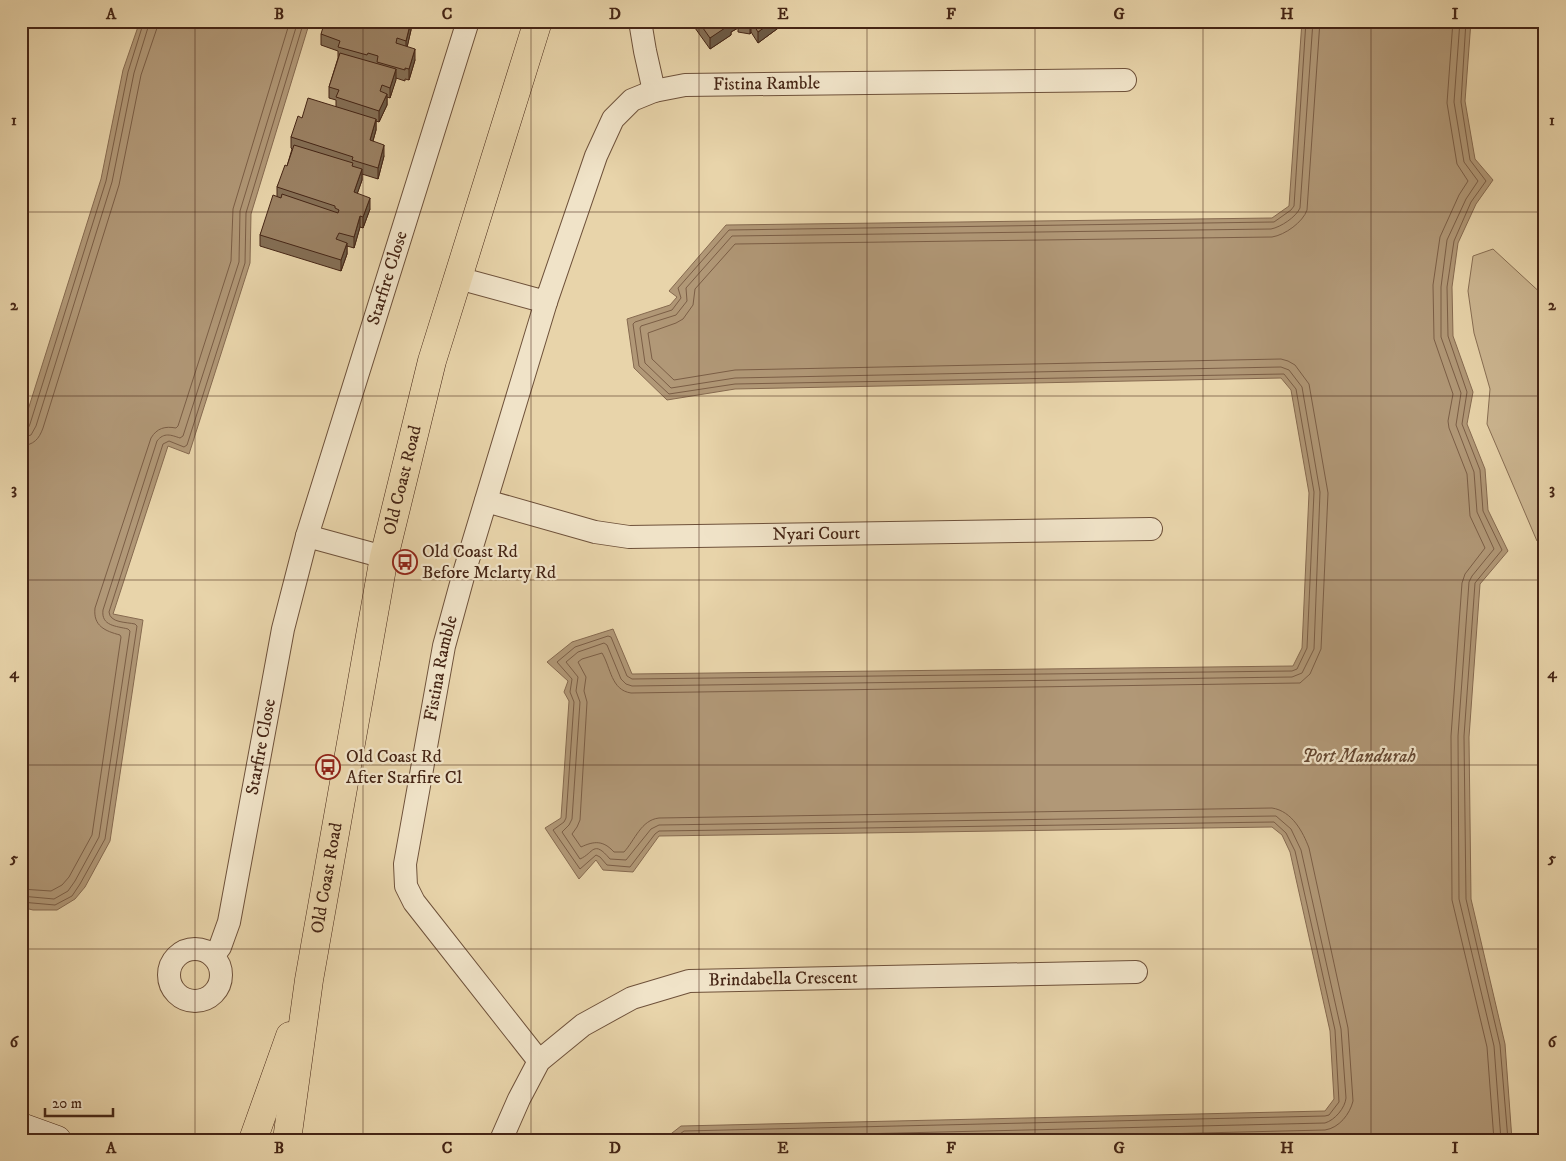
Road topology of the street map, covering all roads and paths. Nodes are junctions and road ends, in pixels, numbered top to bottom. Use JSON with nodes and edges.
{"nodes":[{"id":1,"x":468,"y":21,"type":"edge"},
{"id":2,"x":538,"y":21,"type":"edge"},
{"id":3,"x":640,"y":21,"type":"edge"},
{"id":4,"x":1125,"y":80,"type":"dead end"},
{"id":5,"x":654,"y":91,"type":"junction"},
{"id":6,"x":458,"y":278,"type":"junction"},
{"id":7,"x":546,"y":302,"type":"junction"},
{"id":8,"x":486,"y":500,"type":"junction"},
{"id":9,"x":1152,"y":528,"type":"dead end"},
{"id":10,"x":307,"y":536,"type":"junction"},
{"id":11,"x":384,"y":557,"type":"junction"},
{"id":12,"x":213,"y":956,"type":"dead end"},
{"id":13,"x":1136,"y":972,"type":"dead end"},
{"id":14,"x":309,"y":980,"type":"junction"},
{"id":15,"x":539,"y":1061,"type":"junction"},
{"id":16,"x":21,"y":1127,"type":"edge"},
{"id":17,"x":57,"y":1140,"type":"edge"},
{"id":18,"x":253,"y":1140,"type":"edge"},
{"id":19,"x":287,"y":1140,"type":"edge"},
{"id":20,"x":501,"y":1140,"type":"edge"}],
"edges":[{"from":1,"to":10,"type":"street","name":"Starfire Close"},
{"from":2,"to":6,"type":"main road","name":"Old Coast Road"},
{"from":3,"to":5,"type":"street"},
{"from":4,"to":5,"type":"street","name":"Fistina Ramble"},
{"from":5,"to":7,"type":"street","name":"Fistina Ramble"},
{"from":6,"to":7,"type":"street"},
{"from":6,"to":11,"type":"main road","name":"Old Coast Road"},
{"from":7,"to":8,"type":"street","name":"Fistina Ramble"},
{"from":8,"to":9,"type":"street","name":"Nyari Court"},
{"from":8,"to":15,"type":"street","name":"Fistina Ramble"},
{"from":10,"to":11,"type":"street"},
{"from":10,"to":12,"type":"street","name":"Starfire Close"},
{"from":11,"to":14,"type":"main road","name":"Old Coast Road"},
{"from":13,"to":15,"type":"street","name":"Brindabella Crescent"},
{"from":14,"to":18,"type":"main road","name":"Old Coast Road"},
{"from":14,"to":19,"type":"main road","name":"Old Coast Road"},
{"from":15,"to":20,"type":"street","name":"Brindabella Crescent"},
{"from":16,"to":17,"type":"street"}]}
